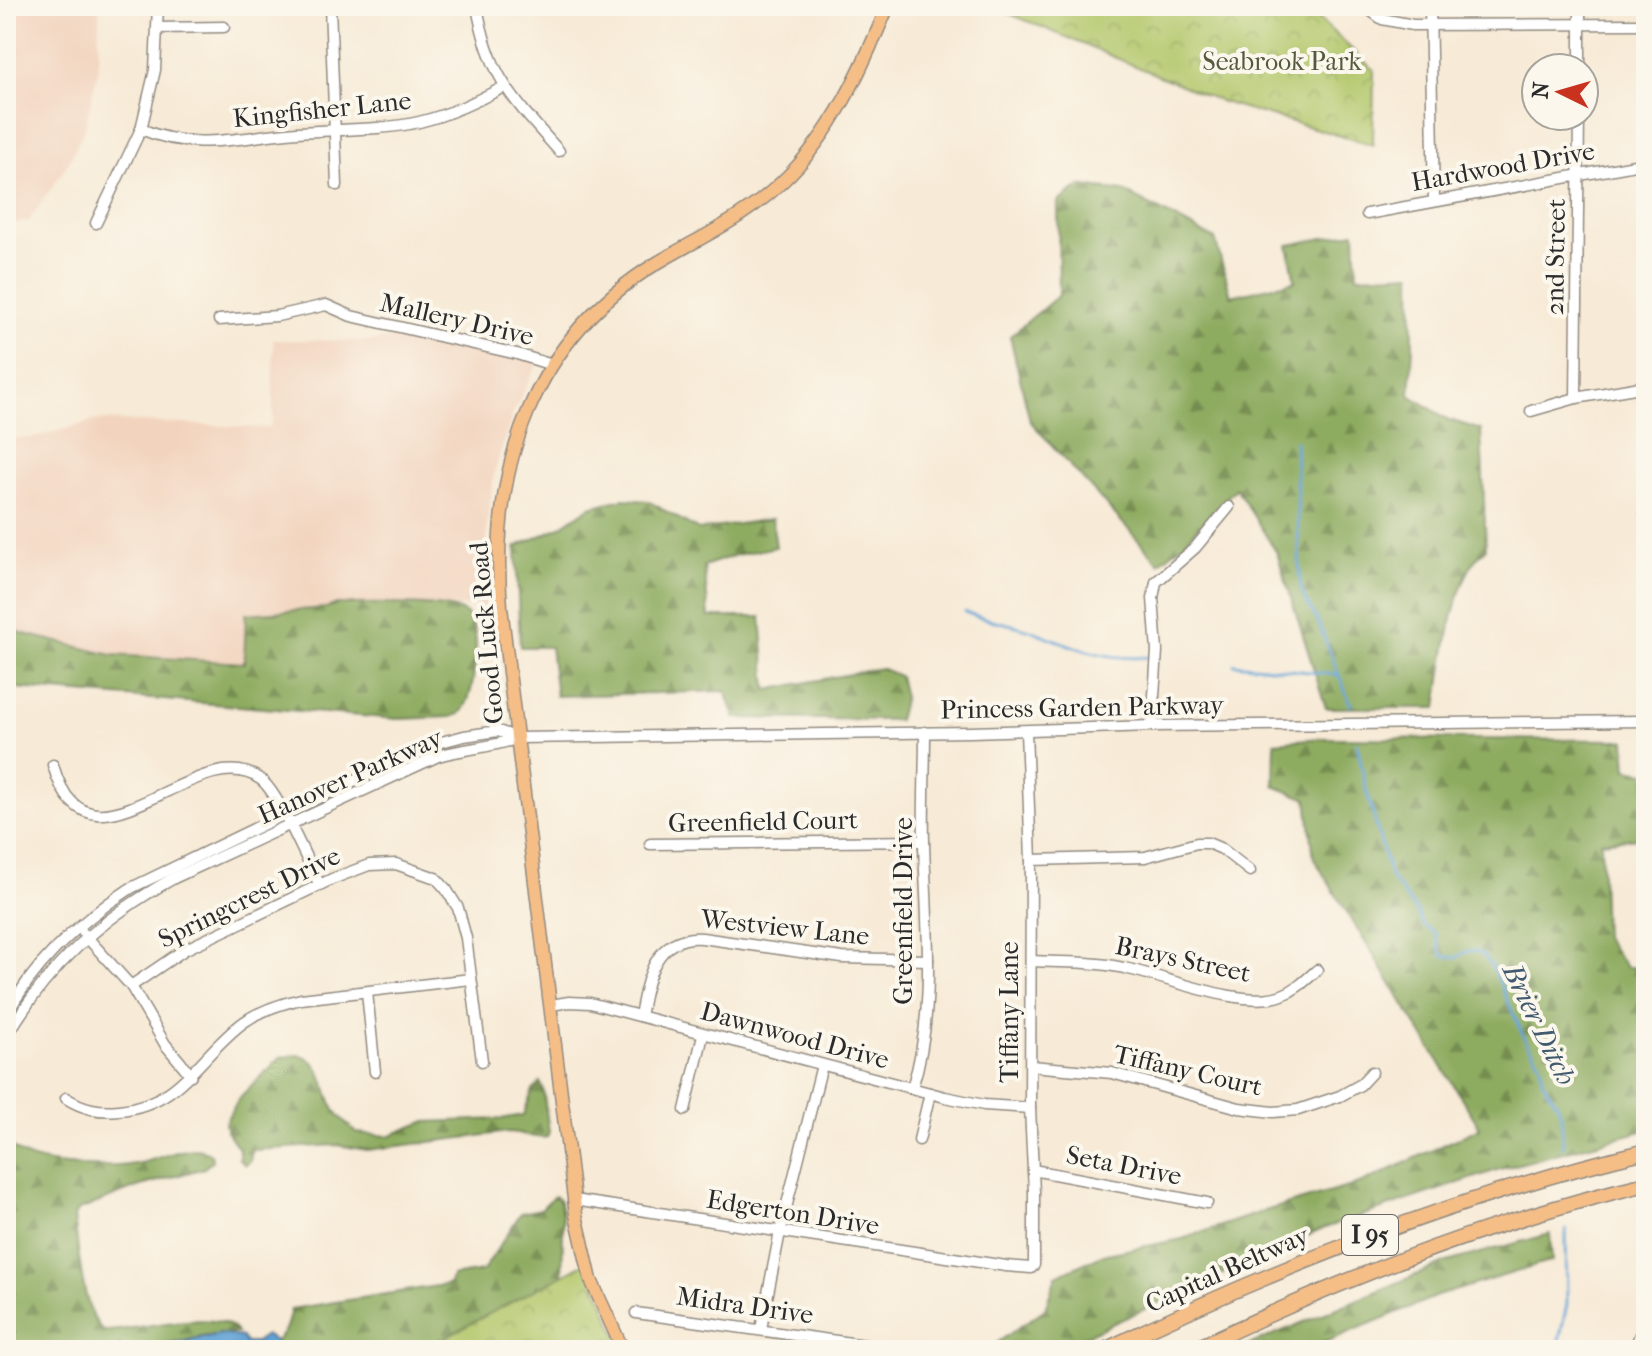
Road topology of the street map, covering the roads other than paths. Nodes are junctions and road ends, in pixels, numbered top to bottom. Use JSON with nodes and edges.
{"nodes":[{"id":1,"x":158,"y":6,"type":"edge"},
{"id":2,"x":330,"y":6,"type":"edge"},
{"id":3,"x":477,"y":6,"type":"edge"},
{"id":4,"x":888,"y":6,"type":"edge"},
{"id":5,"x":1364,"y":6,"type":"edge"},
{"id":6,"x":1430,"y":6,"type":"edge"},
{"id":7,"x":1580,"y":6,"type":"edge"},
{"id":8,"x":1646,"y":24,"type":"edge"},
{"id":9,"x":1430,"y":25,"type":"junction"},
{"id":10,"x":1580,"y":25,"type":"junction"},
{"id":11,"x":224,"y":27,"type":"dead end"},
{"id":12,"x":158,"y":28,"type":"junction"},
{"id":13,"x":1580,"y":52,"type":"edge"},
{"id":14,"x":504,"y":87,"type":"junction"},
{"id":15,"x":141,"y":129,"type":"junction"},
{"id":16,"x":337,"y":130,"type":"junction"},
{"id":17,"x":1579,"y":132,"type":"edge"},
{"id":18,"x":559,"y":151,"type":"dead end"},
{"id":19,"x":1646,"y":163,"type":"edge"},
{"id":20,"x":1578,"y":175,"type":"junction"},
{"id":21,"x":337,"y":185,"type":"dead end"},
{"id":22,"x":1434,"y":200,"type":"junction"},
{"id":23,"x":1367,"y":214,"type":"dead end"},
{"id":24,"x":96,"y":223,"type":"dead end"},
{"id":25,"x":219,"y":320,"type":"dead end"},
{"id":26,"x":552,"y":365,"type":"junction"},
{"id":27,"x":1646,"y":386,"type":"edge"},
{"id":28,"x":1576,"y":398,"type":"junction"},
{"id":29,"x":1531,"y":411,"type":"dead end"},
{"id":30,"x":1229,"y":507,"type":"dead end"},
{"id":31,"x":1646,"y":721,"type":"edge"},
{"id":32,"x":1152,"y":726,"type":"junction"},
{"id":33,"x":1026,"y":731,"type":"junction"},
{"id":34,"x":925,"y":732,"type":"junction"},
{"id":35,"x":518,"y":738,"type":"junction"},
{"id":36,"x":53,"y":765,"type":"dead end"},
{"id":37,"x":284,"y":814,"type":"junction"},
{"id":38,"x":290,"y":826,"type":"junction"},
{"id":39,"x":924,"y":841,"type":"junction"},
{"id":40,"x":650,"y":844,"type":"dead end"},
{"id":41,"x":1031,"y":860,"type":"junction"},
{"id":42,"x":1250,"y":871,"type":"dead end"},
{"id":43,"x":320,"y":885,"type":"junction"},
{"id":44,"x":78,"y":926,"type":"junction"},
{"id":45,"x":87,"y":937,"type":"junction"},
{"id":46,"x":928,"y":960,"type":"junction"},
{"id":47,"x":1031,"y":961,"type":"junction"},
{"id":48,"x":1317,"y":970,"type":"dead end"},
{"id":49,"x":471,"y":979,"type":"junction"},
{"id":50,"x":131,"y":986,"type":"junction"},
{"id":51,"x":367,"y":992,"type":"junction"},
{"id":52,"x":551,"y":1005,"type":"junction"},
{"id":53,"x":6,"y":1016,"type":"edge"},
{"id":54,"x":640,"y":1016,"type":"junction"},
{"id":55,"x":703,"y":1035,"type":"junction"},
{"id":56,"x":6,"y":1038,"type":"edge"},
{"id":57,"x":482,"y":1061,"type":"dead end"},
{"id":58,"x":822,"y":1065,"type":"junction"},
{"id":59,"x":1031,"y":1066,"type":"junction"},
{"id":60,"x":375,"y":1072,"type":"dead end"},
{"id":61,"x":1372,"y":1072,"type":"dead end"},
{"id":62,"x":191,"y":1075,"type":"junction"},
{"id":63,"x":912,"y":1088,"type":"junction"},
{"id":64,"x":930,"y":1093,"type":"junction"},
{"id":65,"x":66,"y":1098,"type":"dead end"},
{"id":66,"x":1030,"y":1108,"type":"junction"},
{"id":67,"x":685,"y":1110,"type":"dead end"},
{"id":68,"x":919,"y":1140,"type":"dead end"},
{"id":69,"x":1646,"y":1151,"type":"edge"},
{"id":70,"x":1033,"y":1170,"type":"junction"},
{"id":71,"x":1646,"y":1184,"type":"edge"},
{"id":72,"x":574,"y":1200,"type":"junction"},
{"id":73,"x":1207,"y":1203,"type":"dead end"},
{"id":74,"x":780,"y":1232,"type":"junction"},
{"id":75,"x":1006,"y":1266,"type":"joint"},
{"id":76,"x":636,"y":1313,"type":"dead end"},
{"id":77,"x":1646,"y":1320,"type":"edge"},
{"id":78,"x":761,"y":1329,"type":"junction"},
{"id":79,"x":894,"y":1349,"type":"edge"},
{"id":80,"x":623,"y":1350,"type":"edge"},
{"id":81,"x":1105,"y":1350,"type":"edge"},
{"id":82,"x":1193,"y":1350,"type":"edge"},
{"id":83,"x":1634,"y":1350,"type":"edge"}],
"edges":[{"from":1,"to":12,"type":"street"},
{"from":2,"to":16,"type":"street"},
{"from":3,"to":14,"type":"street"},
{"from":4,"to":26,"type":"main road","name":"Good Luck Road"},
{"from":5,"to":9,"type":"street"},
{"from":6,"to":9,"type":"street"},
{"from":7,"to":10,"type":"street"},
{"from":8,"to":10,"type":"street"},
{"from":9,"to":10,"type":"street"},
{"from":9,"to":22,"type":"street"},
{"from":10,"to":13,"type":"street"},
{"from":11,"to":12,"type":"street"},
{"from":12,"to":15,"type":"street"},
{"from":14,"to":16,"type":"street","name":"Kingfisher Lane"},
{"from":14,"to":18,"type":"street"},
{"from":15,"to":16,"type":"street","name":"Kingfisher Lane"},
{"from":15,"to":24,"type":"street"},
{"from":16,"to":21,"type":"street"},
{"from":17,"to":20,"type":"street","name":"2nd Street"},
{"from":19,"to":20,"type":"street","name":"Hardwood Drive"},
{"from":20,"to":22,"type":"street","name":"Hardwood Drive"},
{"from":20,"to":28,"type":"street","name":"2nd Street"},
{"from":22,"to":23,"type":"street","name":"Hardwood Drive"},
{"from":25,"to":26,"type":"street","name":"Mallery Drive"},
{"from":26,"to":35,"type":"main road","name":"Good Luck Road"},
{"from":27,"to":28,"type":"street"},
{"from":28,"to":29,"type":"street"},
{"from":30,"to":32,"type":"street"},
{"from":31,"to":32,"type":"street","name":"Princess Garden Parkway"},
{"from":32,"to":33,"type":"street","name":"Princess Garden Parkway"},
{"from":33,"to":34,"type":"street","name":"Princess Garden Parkway"},
{"from":33,"to":41,"type":"street","name":"Tiffany Lane"},
{"from":34,"to":35,"type":"street","name":"Princess Garden Parkway"},
{"from":34,"to":39,"type":"street","name":"Greenfield Drive"},
{"from":35,"to":37,"type":"street","name":"Hanover Parkway"},
{"from":35,"to":38,"type":"street","name":"Hanover Parkway"},
{"from":35,"to":52,"type":"main road","name":"Good Luck Road"},
{"from":36,"to":37,"type":"street"},
{"from":37,"to":38,"type":"street"},
{"from":37,"to":44,"type":"street","name":"Hanover Parkway"},
{"from":38,"to":43,"type":"street"},
{"from":38,"to":45,"type":"street","name":"Hanover Parkway"},
{"from":39,"to":40,"type":"street","name":"Greenfield Court"},
{"from":39,"to":46,"type":"street","name":"Greenfield Drive"},
{"from":41,"to":42,"type":"street"},
{"from":41,"to":47,"type":"street","name":"Tiffany Lane"},
{"from":43,"to":49,"type":"street","name":"Springcrest Drive"},
{"from":43,"to":50,"type":"street","name":"Springcrest Drive"},
{"from":44,"to":45,"type":"street"},
{"from":44,"to":53,"type":"street","name":"Hanover Parkway"},
{"from":45,"to":50,"type":"street"},
{"from":45,"to":56,"type":"street","name":"Hanover Parkway"},
{"from":46,"to":54,"type":"street","name":"Westview Lane"},
{"from":46,"to":63,"type":"street","name":"Greenfield Drive"},
{"from":47,"to":48,"type":"street","name":"Brays Street"},
{"from":47,"to":59,"type":"street","name":"Tiffany Lane"},
{"from":49,"to":51,"type":"street"},
{"from":49,"to":57,"type":"street","name":"Springcrest Drive"},
{"from":50,"to":62,"type":"street"},
{"from":51,"to":60,"type":"street"},
{"from":51,"to":62,"type":"street"},
{"from":52,"to":54,"type":"street","name":"Dawnwood Drive"},
{"from":52,"to":72,"type":"main road","name":"Good Luck Road"},
{"from":54,"to":55,"type":"street","name":"Dawnwood Drive"},
{"from":55,"to":58,"type":"street","name":"Dawnwood Drive"},
{"from":55,"to":67,"type":"street"},
{"from":58,"to":63,"type":"street","name":"Dawnwood Drive"},
{"from":58,"to":74,"type":"street"},
{"from":59,"to":61,"type":"street","name":"Tiffany Court"},
{"from":59,"to":66,"type":"street","name":"Tiffany Lane"},
{"from":62,"to":65,"type":"street"},
{"from":63,"to":64,"type":"street","name":"Dawnwood Drive"},
{"from":64,"to":66,"type":"street","name":"Dawnwood Drive"},
{"from":64,"to":68,"type":"street"},
{"from":66,"to":70,"type":"street","name":"Tiffany Lane"},
{"from":69,"to":81,"type":"highway","name":"Capital Beltway","number":"I 95"},
{"from":70,"to":73,"type":"street","name":"Seta Drive"},
{"from":70,"to":75,"type":"street","name":"Tiffany Lane"},
{"from":71,"to":82,"type":"highway","number":"I 95"},
{"from":72,"to":74,"type":"street","name":"Edgerton Drive"},
{"from":72,"to":80,"type":"main road","name":"Good Luck Road"},
{"from":74,"to":75,"type":"street","name":"Edgerton Drive"},
{"from":74,"to":78,"type":"street"},
{"from":76,"to":78,"type":"street","name":"Midra Drive"},
{"from":77,"to":83,"type":"street"},
{"from":78,"to":79,"type":"street","name":"Midra Drive"}]}
